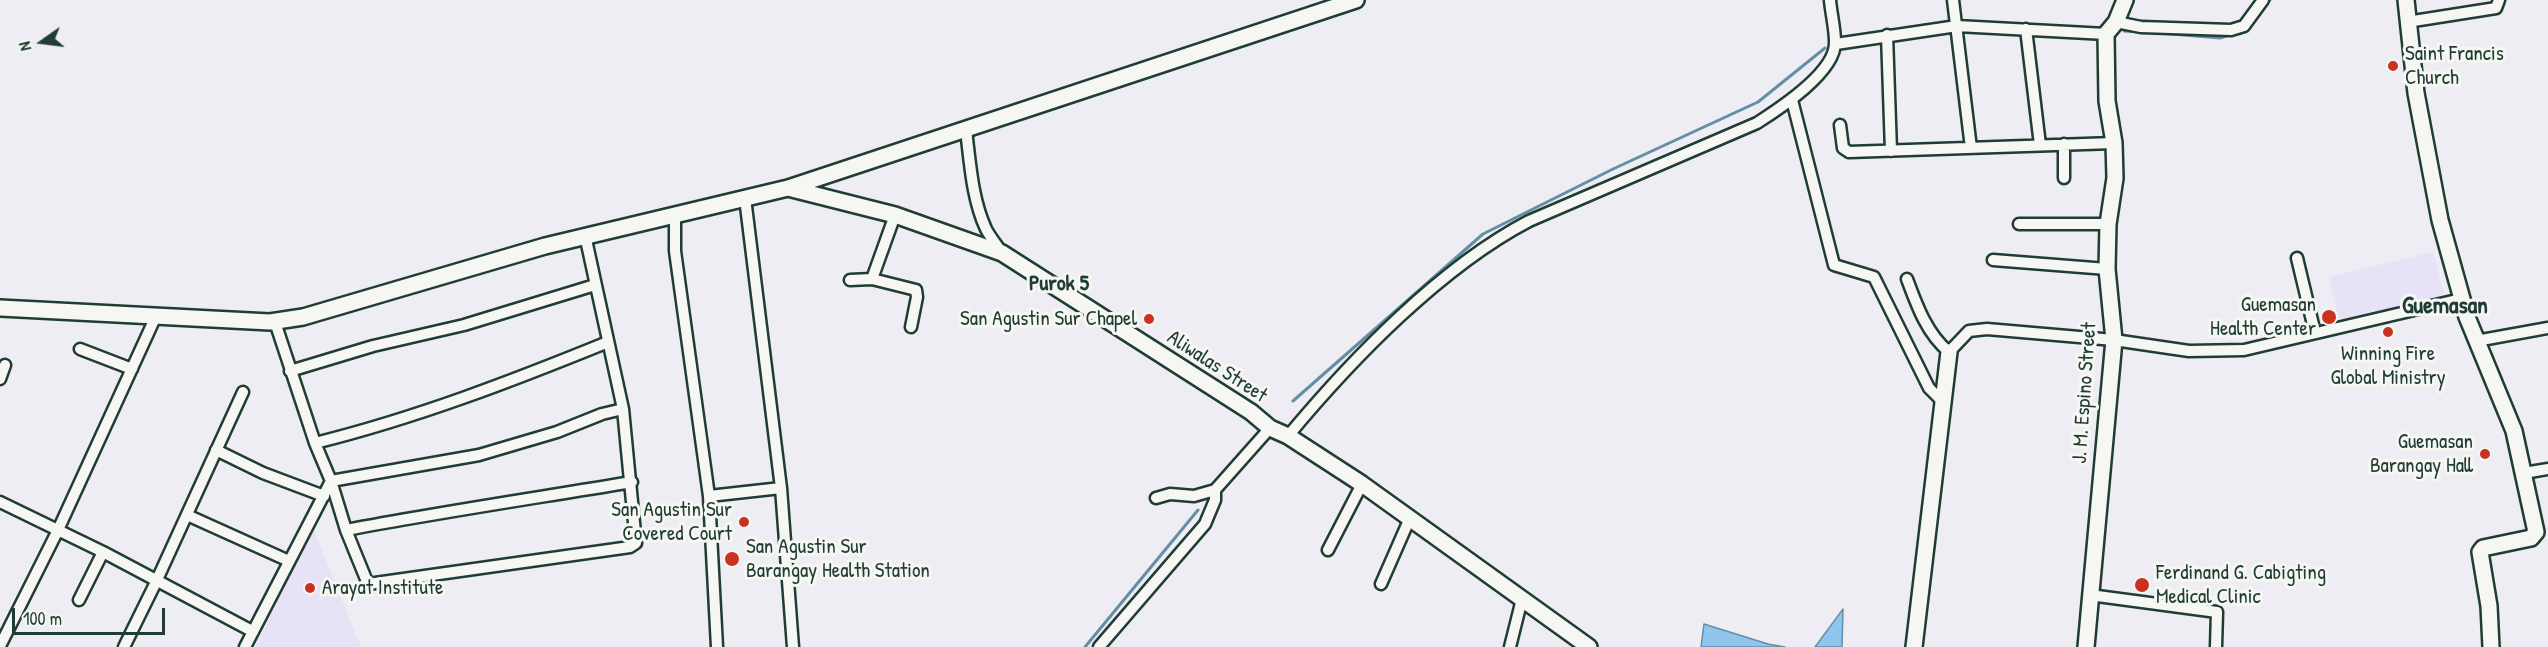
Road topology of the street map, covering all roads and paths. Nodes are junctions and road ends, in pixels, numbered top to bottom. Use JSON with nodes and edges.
{"nodes":[{"id":1,"x":1356,"y":0,"type":"edge"},
{"id":2,"x":1830,"y":0,"type":"edge"},
{"id":3,"x":1953,"y":0,"type":"edge"},
{"id":4,"x":2125,"y":0,"type":"edge"},
{"id":5,"x":2263,"y":0,"type":"edge"},
{"id":6,"x":2406,"y":0,"type":"edge"},
{"id":7,"x":2499,"y":0,"type":"edge"},
{"id":8,"x":2407,"y":22,"type":"junction"},
{"id":9,"x":1957,"y":26,"type":"junction"},
{"id":10,"x":2111,"y":28,"type":"junction"},
{"id":11,"x":2026,"y":29,"type":"junction"},
{"id":12,"x":1887,"y":35,"type":"junction"},
{"id":13,"x":1836,"y":44,"type":"junction"},
{"id":14,"x":1792,"y":100,"type":"junction"},
{"id":15,"x":1840,"y":125,"type":"dead end"},
{"id":16,"x":966,"y":130,"type":"junction"},
{"id":17,"x":2114,"y":143,"type":"junction"},
{"id":18,"x":2064,"y":144,"type":"junction"},
{"id":19,"x":2040,"y":145,"type":"junction"},
{"id":20,"x":1971,"y":148,"type":"junction"},
{"id":21,"x":1891,"y":151,"type":"junction"},
{"id":22,"x":2064,"y":178,"type":"dead end"},
{"id":23,"x":788,"y":188,"type":"junction"},
{"id":24,"x":745,"y":198,"type":"junction"},
{"id":25,"x":675,"y":214,"type":"junction"},
{"id":26,"x":894,"y":215,"type":"junction"},
{"id":27,"x":2019,"y":224,"type":"dead end"},
{"id":28,"x":2108,"y":224,"type":"junction"},
{"id":29,"x":585,"y":235,"type":"junction"},
{"id":30,"x":1002,"y":252,"type":"junction"},
{"id":31,"x":2297,"y":258,"type":"dead end"},
{"id":32,"x":1993,"y":260,"type":"dead end"},
{"id":33,"x":2107,"y":269,"type":"junction"},
{"id":34,"x":872,"y":279,"type":"junction"},
{"id":35,"x":1907,"y":279,"type":"dead end"},
{"id":36,"x":850,"y":280,"type":"dead end"},
{"id":37,"x":595,"y":285,"type":"junction"},
{"id":38,"x":2460,"y":299,"type":"junction"},
{"id":39,"x":0,"y":308,"type":"edge"},
{"id":40,"x":156,"y":316,"type":"junction"},
{"id":41,"x":275,"y":322,"type":"junction"},
{"id":42,"x":911,"y":327,"type":"dead end"},
{"id":43,"x":2548,"y":328,"type":"edge"},
{"id":44,"x":2315,"y":333,"type":"junction"},
{"id":45,"x":2114,"y":340,"type":"junction"},
{"id":46,"x":2476,"y":341,"type":"junction"},
{"id":47,"x":608,"y":342,"type":"junction"},
{"id":48,"x":80,"y":349,"type":"dead end"},
{"id":49,"x":1949,"y":352,"type":"junction"},
{"id":50,"x":5,"y":364,"type":"dead end"},
{"id":51,"x":132,"y":369,"type":"junction"},
{"id":52,"x":290,"y":371,"type":"junction"},
{"id":53,"x":0,"y":379,"type":"edge"},
{"id":54,"x":243,"y":392,"type":"dead end"},
{"id":55,"x":1942,"y":401,"type":"junction"},
{"id":56,"x":623,"y":409,"type":"junction"},
{"id":57,"x":1270,"y":428,"type":"junction"},
{"id":58,"x":1288,"y":436,"type":"junction"},
{"id":59,"x":315,"y":443,"type":"junction"},
{"id":60,"x":216,"y":450,"type":"junction"},
{"id":61,"x":2548,"y":469,"type":"edge"},
{"id":62,"x":2524,"y":473,"type":"junction"},
{"id":63,"x":331,"y":481,"type":"junction"},
{"id":64,"x":632,"y":482,"type":"junction"},
{"id":65,"x":1362,"y":484,"type":"junction"},
{"id":66,"x":781,"y":488,"type":"junction"},
{"id":67,"x":1215,"y":490,"type":"junction"},
{"id":68,"x":324,"y":495,"type":"junction"},
{"id":69,"x":709,"y":496,"type":"junction"},
{"id":70,"x":1156,"y":498,"type":"dead end"},
{"id":71,"x":0,"y":502,"type":"edge"},
{"id":72,"x":187,"y":515,"type":"junction"},
{"id":73,"x":1410,"y":518,"type":"junction"},
{"id":74,"x":58,"y":530,"type":"junction"},
{"id":75,"x":346,"y":530,"type":"junction"},
{"id":76,"x":1328,"y":550,"type":"dead end"},
{"id":77,"x":103,"y":552,"type":"junction"},
{"id":78,"x":290,"y":561,"type":"junction"},
{"id":79,"x":156,"y":582,"type":"junction"},
{"id":80,"x":1381,"y":584,"type":"dead end"},
{"id":81,"x":2090,"y":595,"type":"junction"},
{"id":82,"x":1522,"y":599,"type":"junction"},
{"id":83,"x":79,"y":600,"type":"dead end"},
{"id":84,"x":252,"y":631,"type":"junction"},
{"id":85,"x":0,"y":646,"type":"edge"},
{"id":86,"x":124,"y":647,"type":"edge"},
{"id":87,"x":245,"y":647,"type":"edge"},
{"id":88,"x":717,"y":647,"type":"edge"},
{"id":89,"x":794,"y":647,"type":"edge"},
{"id":90,"x":1099,"y":647,"type":"edge"},
{"id":91,"x":1510,"y":647,"type":"edge"},
{"id":92,"x":1589,"y":647,"type":"edge"},
{"id":93,"x":1914,"y":647,"type":"edge"},
{"id":94,"x":2086,"y":647,"type":"edge"},
{"id":95,"x":2216,"y":647,"type":"edge"},
{"id":96,"x":2491,"y":647,"type":"edge"}],
"edges":[{"from":1,"to":16,"type":"street"},
{"from":2,"to":13,"type":"street"},
{"from":3,"to":9,"type":"street"},
{"from":4,"to":10,"type":"street"},
{"from":5,"to":10,"type":"street"},
{"from":6,"to":8,"type":"street"},
{"from":7,"to":8,"type":"street"},
{"from":8,"to":38,"type":"street"},
{"from":9,"to":11,"type":"street"},
{"from":9,"to":12,"type":"street"},
{"from":9,"to":20,"type":"street"},
{"from":10,"to":11,"type":"street"},
{"from":10,"to":17,"type":"street","name":"J. M. Espino Street"},
{"from":11,"to":19,"type":"street"},
{"from":12,"to":13,"type":"street"},
{"from":12,"to":21,"type":"street"},
{"from":13,"to":14,"type":"street"},
{"from":14,"to":55,"type":"street"},
{"from":14,"to":58,"type":"street"},
{"from":15,"to":21,"type":"street"},
{"from":16,"to":23,"type":"street"},
{"from":16,"to":30,"type":"street"},
{"from":17,"to":18,"type":"street"},
{"from":17,"to":28,"type":"street","name":"J. M. Espino Street"},
{"from":18,"to":19,"type":"street"},
{"from":18,"to":22,"type":"street"},
{"from":19,"to":20,"type":"street"},
{"from":20,"to":21,"type":"street"},
{"from":23,"to":24,"type":"street"},
{"from":23,"to":26,"type":"street","name":"Aliwalas Street"},
{"from":24,"to":25,"type":"street"},
{"from":24,"to":66,"type":"street"},
{"from":25,"to":29,"type":"street"},
{"from":25,"to":69,"type":"street"},
{"from":26,"to":30,"type":"street","name":"Aliwalas Street"},
{"from":26,"to":34,"type":"street"},
{"from":27,"to":28,"type":"street"},
{"from":28,"to":33,"type":"street","name":"J. M. Espino Street"},
{"from":29,"to":37,"type":"street"},
{"from":29,"to":41,"type":"street"},
{"from":30,"to":57,"type":"street","name":"Aliwalas Street"},
{"from":31,"to":44,"type":"street"},
{"from":32,"to":33,"type":"street"},
{"from":33,"to":45,"type":"street","name":"J. M. Espino Street"},
{"from":34,"to":36,"type":"street"},
{"from":34,"to":42,"type":"street"},
{"from":35,"to":49,"type":"street"},
{"from":37,"to":47,"type":"street"},
{"from":37,"to":52,"type":"street"},
{"from":38,"to":44,"type":"street"},
{"from":38,"to":46,"type":"street"},
{"from":39,"to":40,"type":"street"},
{"from":40,"to":41,"type":"street"},
{"from":40,"to":51,"type":"street"},
{"from":41,"to":52,"type":"street"},
{"from":43,"to":46,"type":"street"},
{"from":44,"to":45,"type":"street"},
{"from":45,"to":49,"type":"street"},
{"from":45,"to":81,"type":"street","name":"J. M. Espino Street"},
{"from":46,"to":62,"type":"street"},
{"from":47,"to":56,"type":"street"},
{"from":47,"to":59,"type":"street"},
{"from":48,"to":51,"type":"street"},
{"from":49,"to":55,"type":"street"},
{"from":50,"to":53,"type":"street"},
{"from":51,"to":74,"type":"street"},
{"from":52,"to":59,"type":"street"},
{"from":54,"to":60,"type":"street"},
{"from":55,"to":93,"type":"street"},
{"from":56,"to":63,"type":"street"},
{"from":56,"to":64,"type":"street"},
{"from":57,"to":58,"type":"street","name":"Aliwalas Street"},
{"from":57,"to":67,"type":"street"},
{"from":58,"to":65,"type":"street","name":"Aliwalas Street"},
{"from":59,"to":63,"type":"street"},
{"from":60,"to":68,"type":"street"},
{"from":60,"to":72,"type":"street"},
{"from":61,"to":62,"type":"street"},
{"from":62,"to":96,"type":"street"},
{"from":63,"to":68,"type":"street"},
{"from":63,"to":75,"type":"street"},
{"from":64,"to":75,"type":"street"},
{"from":64,"to":75,"type":"street"},
{"from":65,"to":73,"type":"street","name":"Aliwalas Street"},
{"from":65,"to":76,"type":"street"},
{"from":66,"to":69,"type":"street"},
{"from":66,"to":89,"type":"street"},
{"from":67,"to":70,"type":"street"},
{"from":67,"to":90,"type":"street"},
{"from":68,"to":78,"type":"street"},
{"from":69,"to":88,"type":"street"},
{"from":71,"to":74,"type":"street"},
{"from":72,"to":78,"type":"street"},
{"from":72,"to":79,"type":"street"},
{"from":73,"to":80,"type":"street"},
{"from":73,"to":82,"type":"street","name":"Aliwalas Street"},
{"from":74,"to":77,"type":"street"},
{"from":74,"to":85,"type":"street"},
{"from":77,"to":79,"type":"street"},
{"from":77,"to":83,"type":"street"},
{"from":78,"to":84,"type":"street"},
{"from":79,"to":84,"type":"street"},
{"from":79,"to":86,"type":"street"},
{"from":81,"to":94,"type":"street","name":"J. M. Espino Street"},
{"from":81,"to":95,"type":"street"},
{"from":82,"to":91,"type":"street"},
{"from":82,"to":92,"type":"street","name":"Aliwalas Street"},
{"from":84,"to":87,"type":"street"}]}
